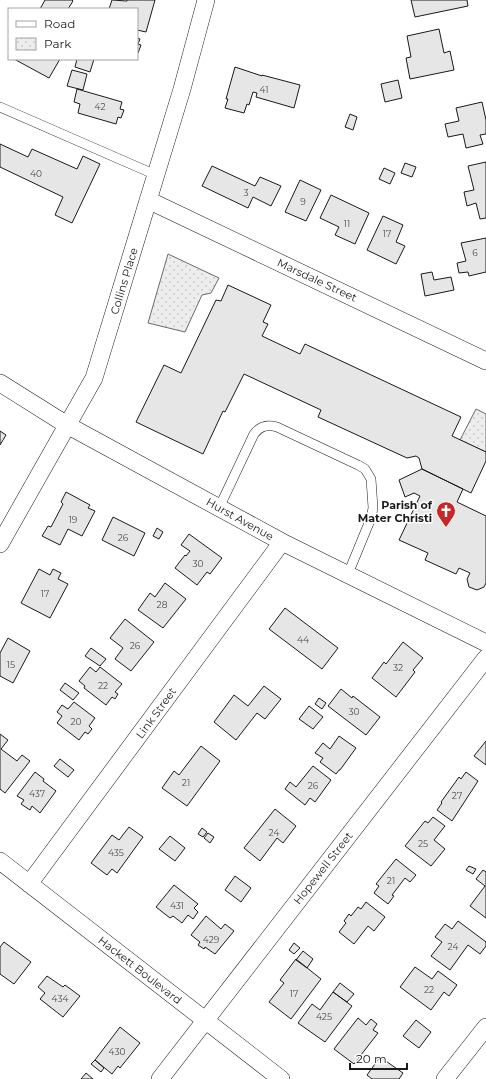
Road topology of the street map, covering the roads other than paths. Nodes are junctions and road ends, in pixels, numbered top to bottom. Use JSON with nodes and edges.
{"nodes":[{"id":1,"x":206,"y":0,"type":"edge"},
{"id":2,"x":0,"y":107,"type":"edge"},
{"id":3,"x":156,"y":175,"type":"junction"},
{"id":4,"x":148,"y":200,"type":"junction"},
{"id":5,"x":486,"y":360,"type":"edge"},
{"id":6,"x":0,"y":383,"type":"edge"},
{"id":7,"x":67,"y":425,"type":"junction"},
{"id":8,"x":219,"y":508,"type":"junction"},
{"id":9,"x":282,"y":542,"type":"junction"},
{"id":10,"x":0,"y":544,"type":"edge"},
{"id":11,"x":348,"y":574,"type":"junction"},
{"id":12,"x":486,"y":643,"type":"edge"},
{"id":13,"x":486,"y":658,"type":"edge"},
{"id":14,"x":0,"y":861,"type":"edge"},
{"id":15,"x":29,"y":884,"type":"junction"},
{"id":16,"x":205,"y":1020,"type":"junction"},
{"id":17,"x":486,"y":1027,"type":"edge"},
{"id":18,"x":160,"y":1079,"type":"edge"},
{"id":19,"x":281,"y":1079,"type":"edge"},
{"id":20,"x":445,"y":1079,"type":"edge"}],
"edges":[{"from":1,"to":3,"type":"street","name":"Collins Place"},
{"from":2,"to":3,"type":"lane"},
{"from":3,"to":4,"type":"street","name":"Collins Place"},
{"from":4,"to":5,"type":"street","name":"Marsdale Street"},
{"from":4,"to":7,"type":"street","name":"Collins Place"},
{"from":6,"to":7,"type":"street","name":"Hurst Avenue"},
{"from":7,"to":8,"type":"street","name":"Hurst Avenue"},
{"from":7,"to":10,"type":"street","name":"Collins Place"},
{"from":8,"to":9,"type":"street","name":"Hurst Avenue"},
{"from":8,"to":11,"type":"lane"},
{"from":9,"to":11,"type":"street","name":"Hurst Avenue"},
{"from":9,"to":15,"type":"street","name":"Link Street"},
{"from":11,"to":12,"type":"street","name":"Hurst Avenue"},
{"from":13,"to":16,"type":"street","name":"Hopewell Street"},
{"from":14,"to":15,"type":"street","name":"Hackett Boulevard"},
{"from":15,"to":16,"type":"street","name":"Hackett Boulevard"},
{"from":16,"to":18,"type":"street","name":"Hopewell Street"},
{"from":16,"to":19,"type":"street","name":"Hackett Boulevard"},
{"from":17,"to":20,"type":"street"}]}
